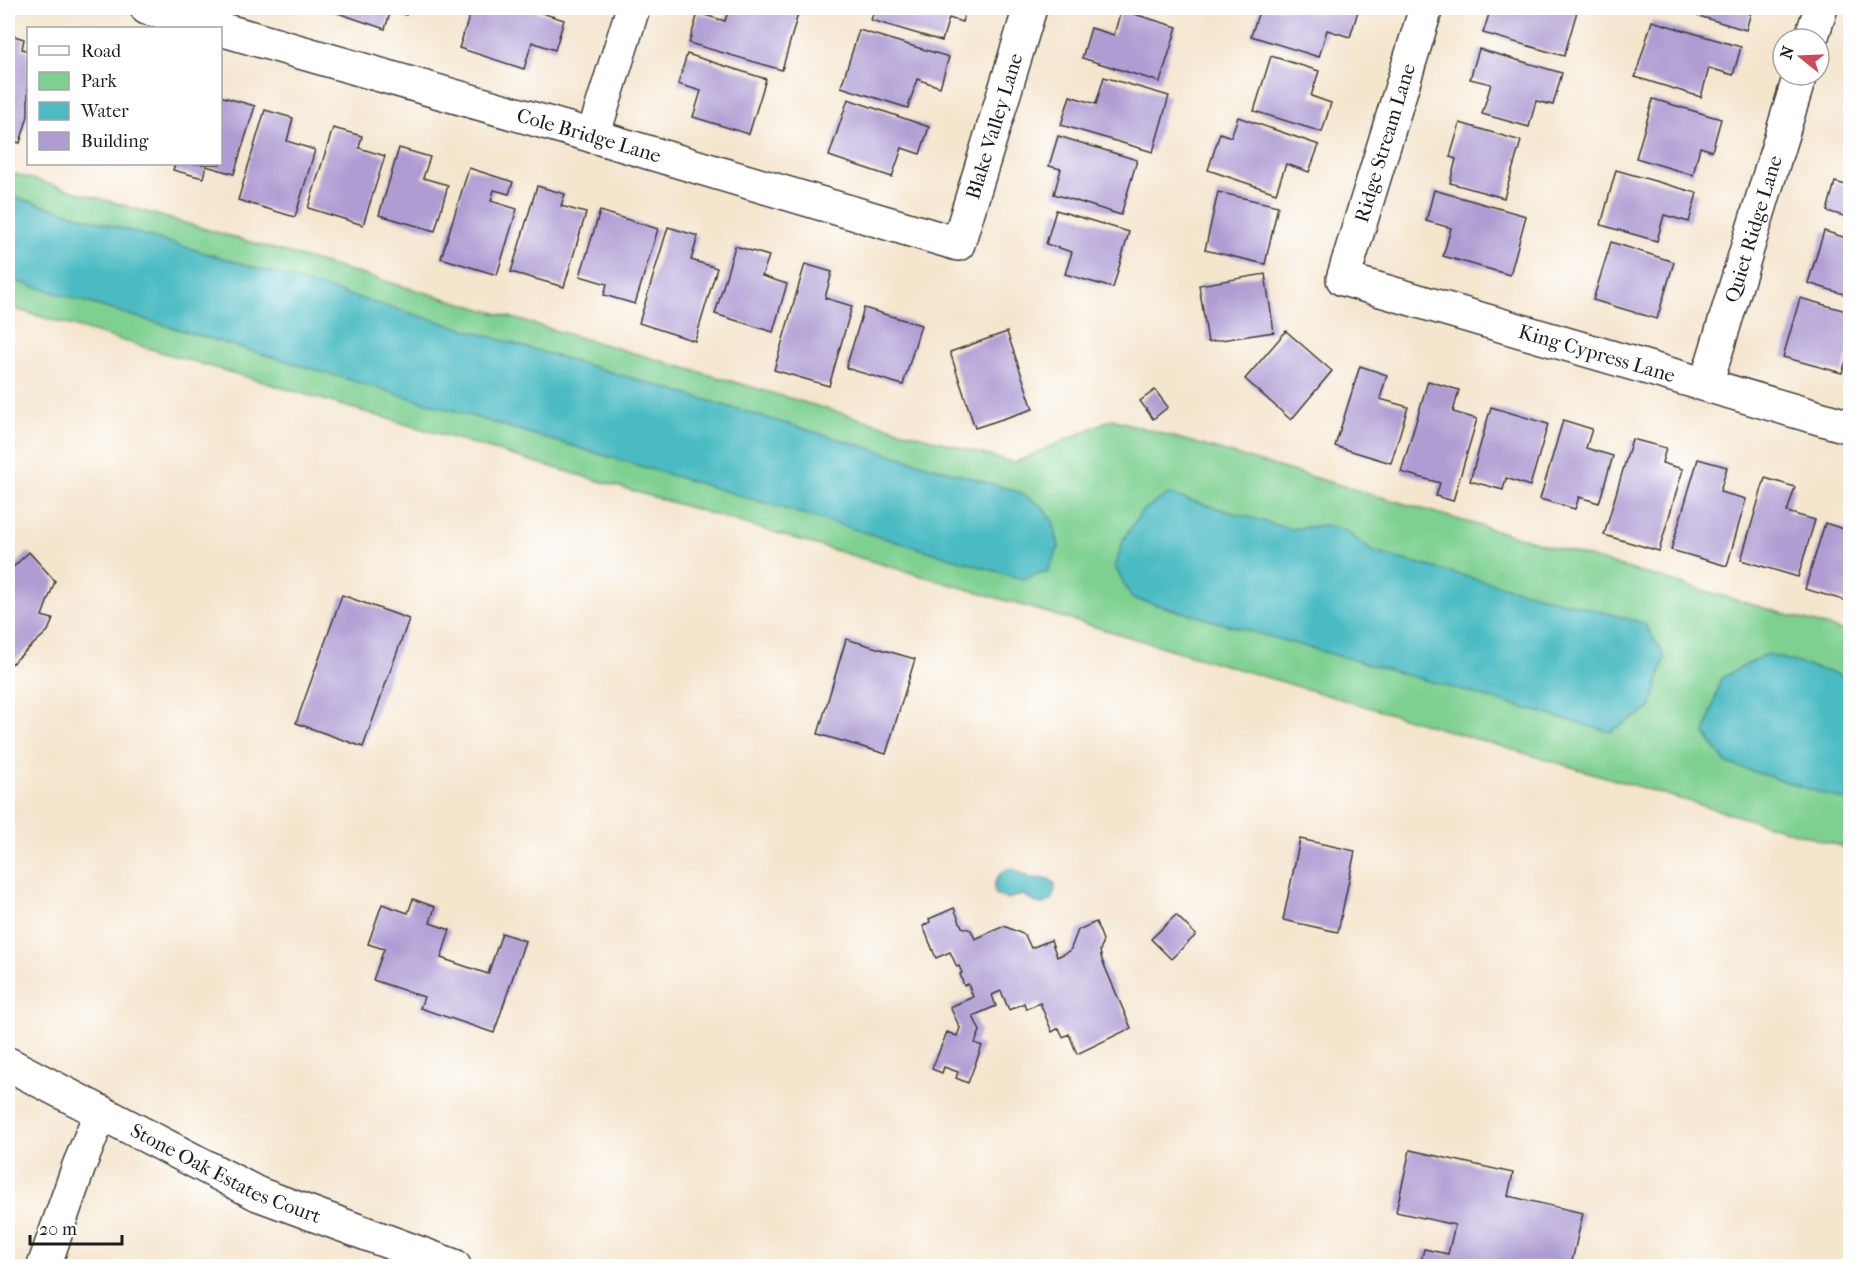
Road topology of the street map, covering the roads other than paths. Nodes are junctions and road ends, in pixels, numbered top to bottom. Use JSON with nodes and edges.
{"nodes":[{"id":1,"x":147,"y":8,"type":"edge"},
{"id":2,"x":633,"y":8,"type":"edge"},
{"id":3,"x":1030,"y":8,"type":"edge"},
{"id":4,"x":1426,"y":8,"type":"edge"},
{"id":5,"x":1821,"y":8,"type":"edge"},
{"id":6,"x":226,"y":24,"type":"edge"},
{"id":7,"x":1815,"y":27,"type":"edge"},
{"id":8,"x":1796,"y":87,"type":"edge"},
{"id":9,"x":593,"y":136,"type":"junction"},
{"id":10,"x":958,"y":244,"type":"joint"},
{"id":11,"x":1343,"y":279,"type":"joint"},
{"id":12,"x":1706,"y":384,"type":"junction"},
{"id":13,"x":1851,"y":427,"type":"edge"},
{"id":14,"x":8,"y":1064,"type":"edge"},
{"id":15,"x":101,"y":1112,"type":"junction"},
{"id":16,"x":44,"y":1266,"type":"edge"},
{"id":17,"x":454,"y":1266,"type":"edge"}],
"edges":[{"from":1,"to":6,"type":"street","name":"Cole Bridge Lane"},
{"from":2,"to":9,"type":"street"},
{"from":3,"to":10,"type":"street","name":"Blake Valley Lane"},
{"from":4,"to":11,"type":"street","name":"Ridge Stream Lane"},
{"from":5,"to":7,"type":"street"},
{"from":6,"to":9,"type":"street","name":"Cole Bridge Lane"},
{"from":8,"to":12,"type":"street","name":"Quiet Ridge Lane"},
{"from":9,"to":10,"type":"street","name":"Cole Bridge Lane"},
{"from":11,"to":12,"type":"street","name":"King Cypress Lane"},
{"from":12,"to":13,"type":"street","name":"King Cypress Lane"},
{"from":14,"to":15,"type":"street","name":"Stone Oak Estates Court"},
{"from":15,"to":16,"type":"street"},
{"from":15,"to":17,"type":"street","name":"Stone Oak Estates Court"}]}
